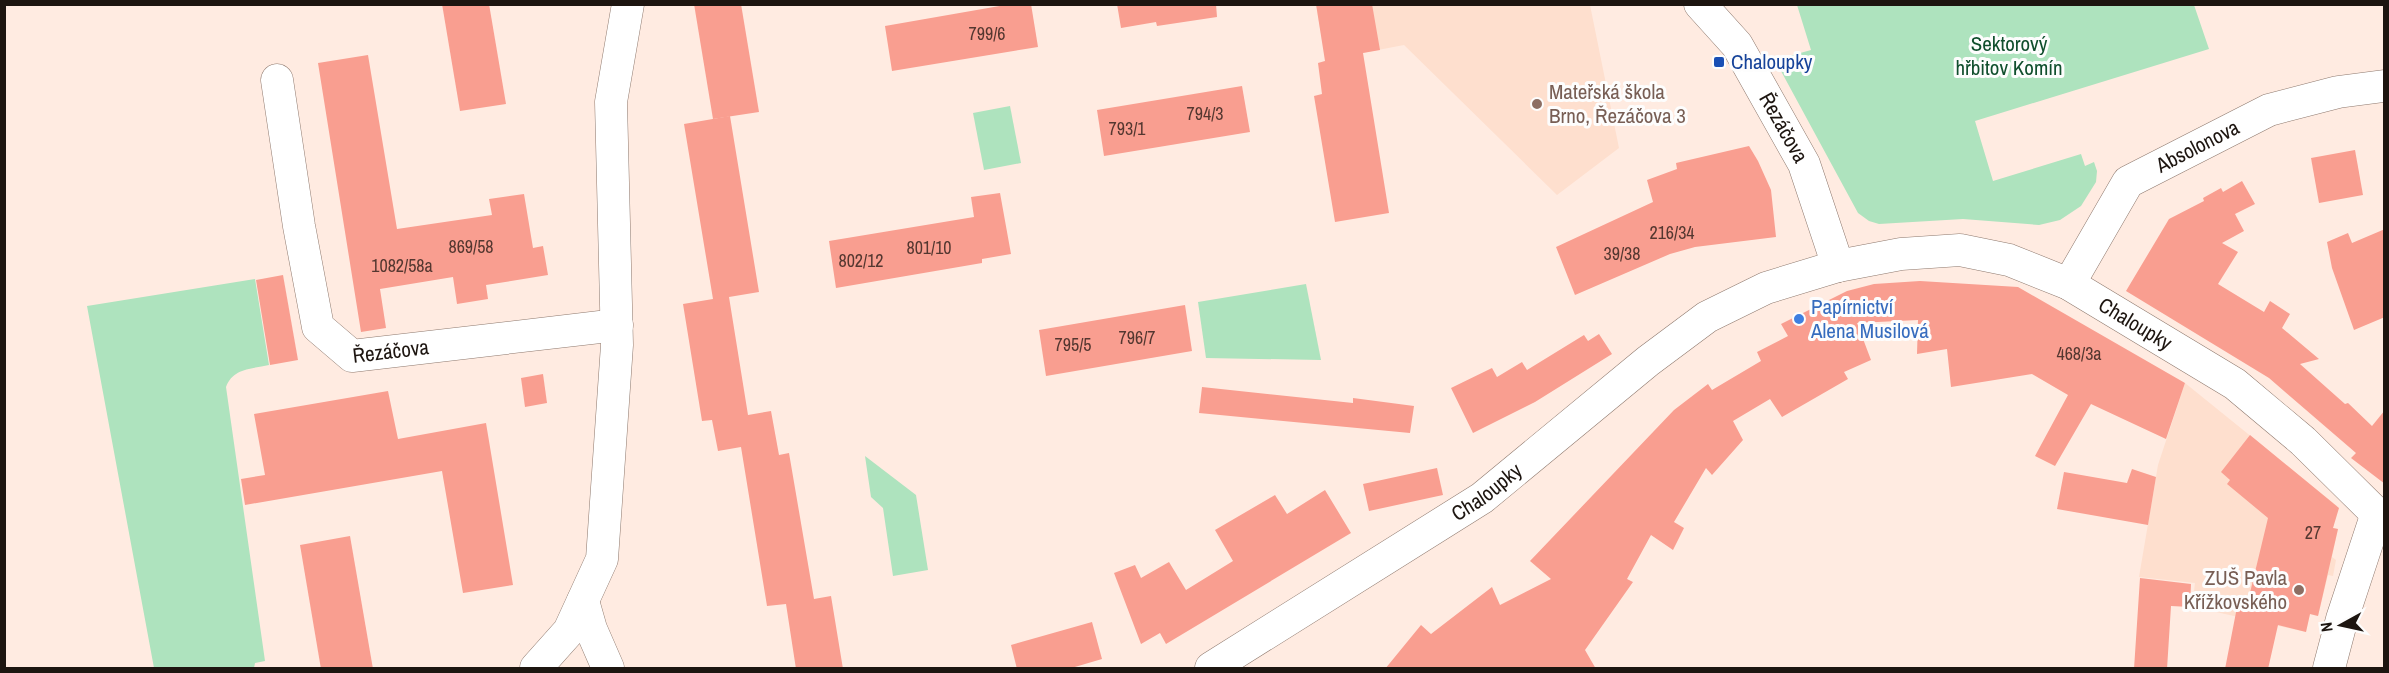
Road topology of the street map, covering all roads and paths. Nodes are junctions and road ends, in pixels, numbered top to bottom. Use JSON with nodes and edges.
{"nodes":[{"id":1,"x":628,"y":4,"type":"edge"},
{"id":2,"x":1700,"y":4,"type":"edge"},
{"id":3,"x":277,"y":80,"type":"dead end"},
{"id":4,"x":2385,"y":86,"type":"edge"},
{"id":5,"x":1838,"y":266,"type":"junction"},
{"id":6,"x":2069,"y":284,"type":"junction"},
{"id":7,"x":617,"y":325,"type":"junction"},
{"id":8,"x":2381,"y":517,"type":"edge"},
{"id":9,"x":584,"y":601,"type":"junction"},
{"id":10,"x":536,"y":669,"type":"edge"},
{"id":11,"x":608,"y":669,"type":"edge"},
{"id":12,"x":1211,"y":669,"type":"edge"},
{"id":13,"x":2329,"y":669,"type":"edge"}],
"edges":[{"from":1,"to":7,"type":"street"},
{"from":2,"to":5,"type":"street","name":"Řezáčova"},
{"from":3,"to":7,"type":"street","name":"Řezáčova"},
{"from":4,"to":6,"type":"street","name":"Absolonova"},
{"from":5,"to":6,"type":"street","name":"Chaloupky"},
{"from":5,"to":12,"type":"street","name":"Chaloupky"},
{"from":6,"to":8,"type":"street","name":"Chaloupky"},
{"from":7,"to":9,"type":"street"},
{"from":8,"to":13,"type":"street"},
{"from":9,"to":10,"type":"street"},
{"from":9,"to":11,"type":"street"}]}
